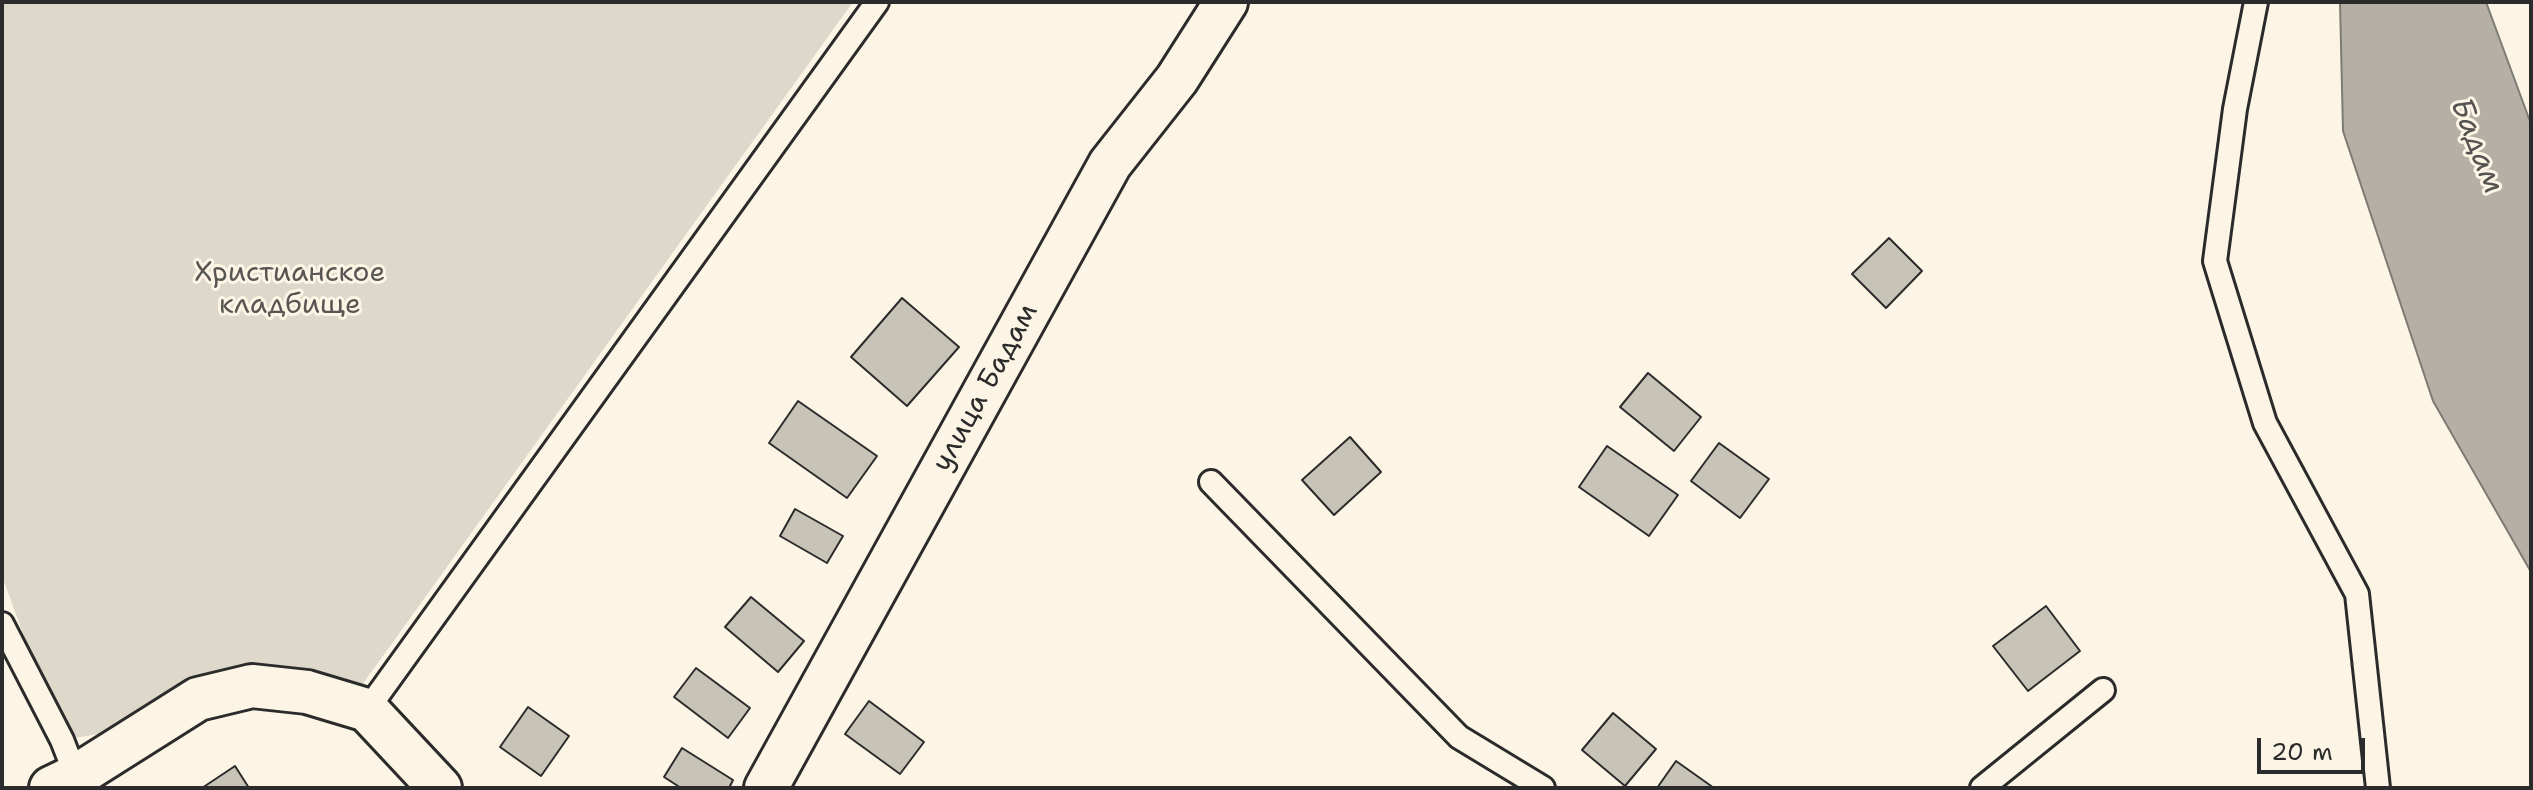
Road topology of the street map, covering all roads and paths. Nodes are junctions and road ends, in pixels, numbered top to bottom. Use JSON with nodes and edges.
{"nodes":[{"id":1,"x":877,"y":2,"type":"edge"},
{"id":2,"x":1226,"y":2,"type":"edge"},
{"id":3,"x":2256,"y":2,"type":"edge"},
{"id":4,"x":1211,"y":482,"type":"dead end"},
{"id":5,"x":2,"y":624,"type":"edge"},
{"id":6,"x":2103,"y":690,"type":"dead end"},
{"id":7,"x":367,"y":710,"type":"junction"},
{"id":8,"x":64,"y":782,"type":"edge"},
{"id":9,"x":440,"y":788,"type":"edge"},
{"id":10,"x":766,"y":788,"type":"edge"},
{"id":11,"x":1543,"y":788,"type":"edge"},
{"id":12,"x":1982,"y":788,"type":"edge"},
{"id":13,"x":2378,"y":788,"type":"edge"}],
"edges":[{"from":1,"to":7,"type":"lane"},
{"from":2,"to":10,"type":"street","name":"улица Бадам"},
{"from":3,"to":13,"type":"lane"},
{"from":4,"to":11,"type":"lane"},
{"from":5,"to":8,"type":"lane"},
{"from":6,"to":12,"type":"lane"},
{"from":7,"to":8,"type":"street"},
{"from":7,"to":9,"type":"street"}]}
